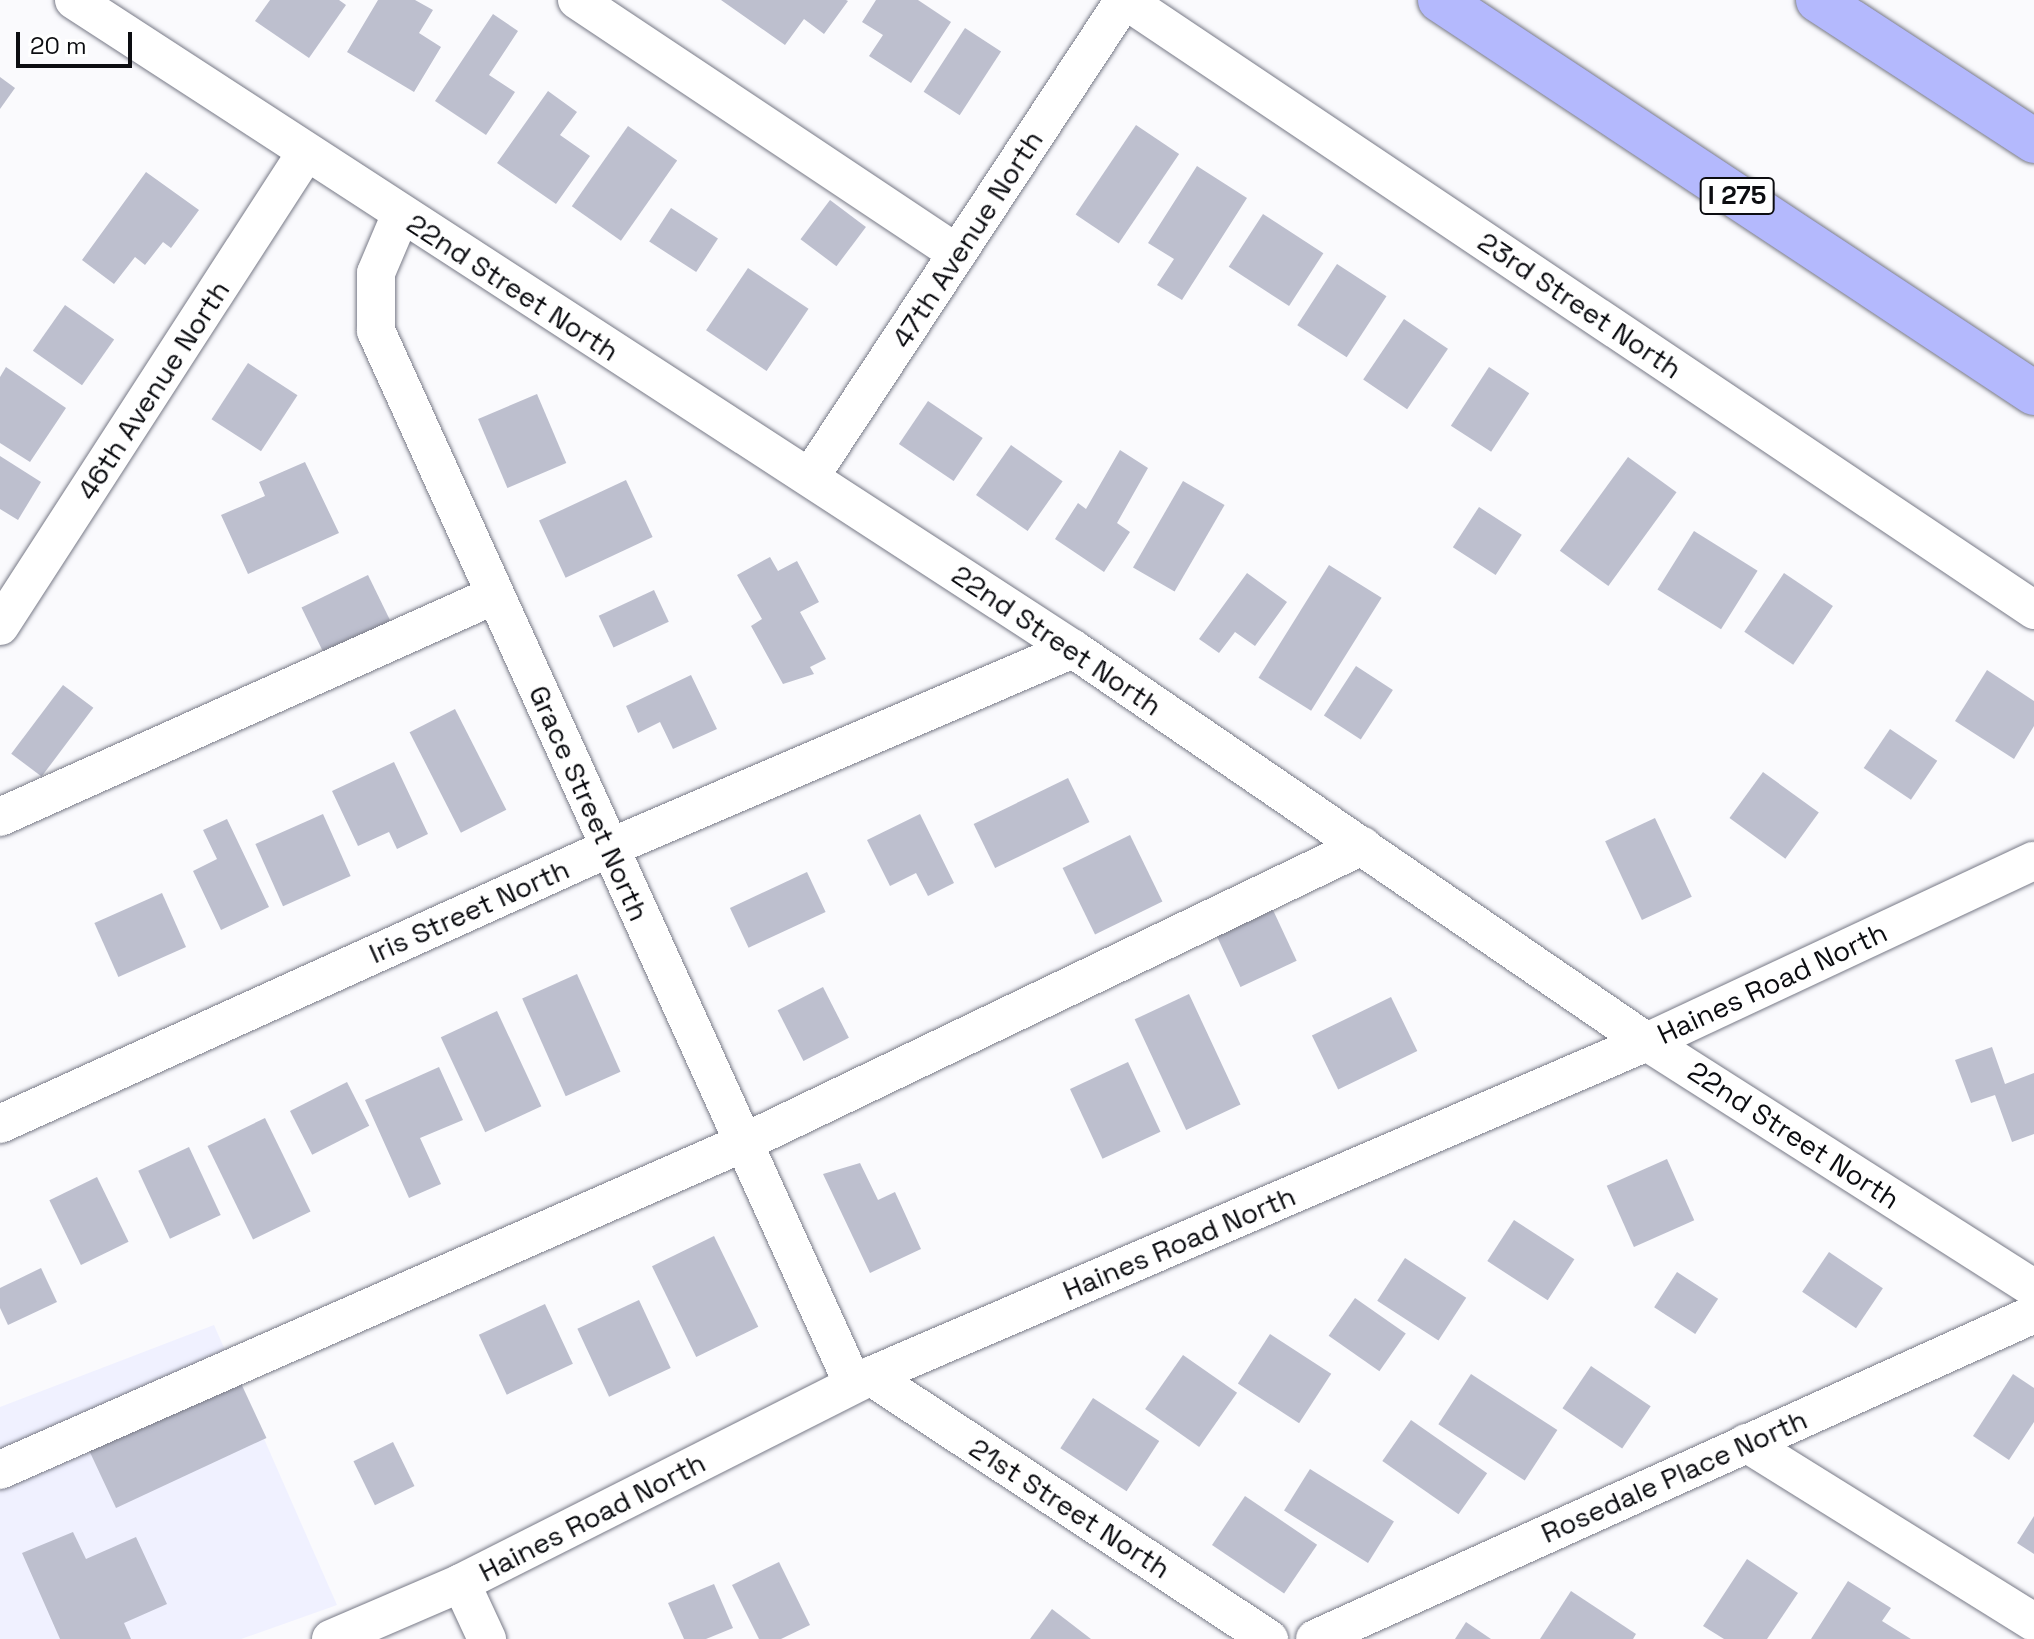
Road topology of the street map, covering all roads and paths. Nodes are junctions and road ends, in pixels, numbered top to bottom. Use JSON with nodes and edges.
{"nodes":[{"id":1,"x":74,"y":0,"type":"edge"},
{"id":2,"x":577,"y":0,"type":"edge"},
{"id":3,"x":1125,"y":0,"type":"edge"},
{"id":4,"x":1440,"y":0,"type":"edge"},
{"id":5,"x":1818,"y":0,"type":"edge"},
{"id":6,"x":2034,"y":141,"type":"edge"},
{"id":7,"x":305,"y":154,"type":"junction"},
{"id":8,"x":401,"y":214,"type":"junction"},
{"id":9,"x":957,"y":253,"type":"junction"},
{"id":10,"x":2034,"y":393,"type":"edge"},
{"id":11,"x":810,"y":477,"type":"junction"},
{"id":12,"x":495,"y":595,"type":"junction"},
{"id":13,"x":2034,"y":610,"type":"edge"},
{"id":14,"x":0,"y":626,"type":"edge"},
{"id":15,"x":1073,"y":649,"type":"junction"},
{"id":16,"x":0,"y":817,"type":"edge"},
{"id":17,"x":1362,"y":846,"type":"junction"},
{"id":18,"x":609,"y":848,"type":"junction"},
{"id":19,"x":2034,"y":861,"type":"edge"},
{"id":20,"x":1647,"y":1042,"type":"junction"},
{"id":21,"x":0,"y":1124,"type":"edge"},
{"id":22,"x":743,"y":1143,"type":"junction"},
{"id":23,"x":2034,"y":1289,"type":"edge"},
{"id":24,"x":2034,"y":1314,"type":"edge"},
{"id":25,"x":861,"y":1380,"type":"junction"},
{"id":26,"x":1746,"y":1443,"type":"junction"},
{"id":27,"x":0,"y":1470,"type":"edge"},
{"id":28,"x":461,"y":1583,"type":"junction"},
{"id":29,"x":2034,"y":1622,"type":"edge"},
{"id":30,"x":331,"y":1639,"type":"edge"},
{"id":31,"x":487,"y":1639,"type":"edge"},
{"id":32,"x":1269,"y":1639,"type":"edge"},
{"id":33,"x":1315,"y":1639,"type":"edge"}],
"edges":[{"from":1,"to":7,"type":"street","name":"22nd Street North"},
{"from":2,"to":9,"type":"street"},
{"from":3,"to":9,"type":"street","name":"47th Avenue North"},
{"from":3,"to":13,"type":"street","name":"23rd Street North"},
{"from":4,"to":10,"type":"highway","number":"I 275"},
{"from":5,"to":6,"type":"highway"},
{"from":7,"to":8,"type":"street","name":"22nd Street North"},
{"from":7,"to":14,"type":"street","name":"46th Avenue North"},
{"from":8,"to":11,"type":"street","name":"22nd Street North"},
{"from":8,"to":12,"type":"street","name":"Grace Street North"},
{"from":9,"to":11,"type":"street","name":"47th Avenue North"},
{"from":11,"to":15,"type":"street","name":"22nd Street North"},
{"from":12,"to":16,"type":"street"},
{"from":12,"to":18,"type":"street","name":"Grace Street North"},
{"from":15,"to":17,"type":"street","name":"22nd Street North"},
{"from":15,"to":18,"type":"street","name":"Iris Street North"},
{"from":17,"to":20,"type":"street","name":"22nd Street North"},
{"from":17,"to":22,"type":"street"},
{"from":18,"to":21,"type":"street","name":"Iris Street North"},
{"from":18,"to":22,"type":"street","name":"Grace Street North"},
{"from":19,"to":20,"type":"street","name":"Haines Road North"},
{"from":20,"to":23,"type":"street","name":"22nd Street North"},
{"from":20,"to":25,"type":"street","name":"Haines Road North"},
{"from":22,"to":25,"type":"street","name":"Grace Street North"},
{"from":22,"to":27,"type":"street"},
{"from":24,"to":26,"type":"street","name":"Rosedale Place North"},
{"from":25,"to":28,"type":"street","name":"Haines Road North"},
{"from":25,"to":32,"type":"street","name":"21st Street North"},
{"from":26,"to":29,"type":"street"},
{"from":26,"to":33,"type":"street","name":"Rosedale Place North"},
{"from":28,"to":30,"type":"street","name":"Haines Road North"},
{"from":28,"to":31,"type":"street"}]}
